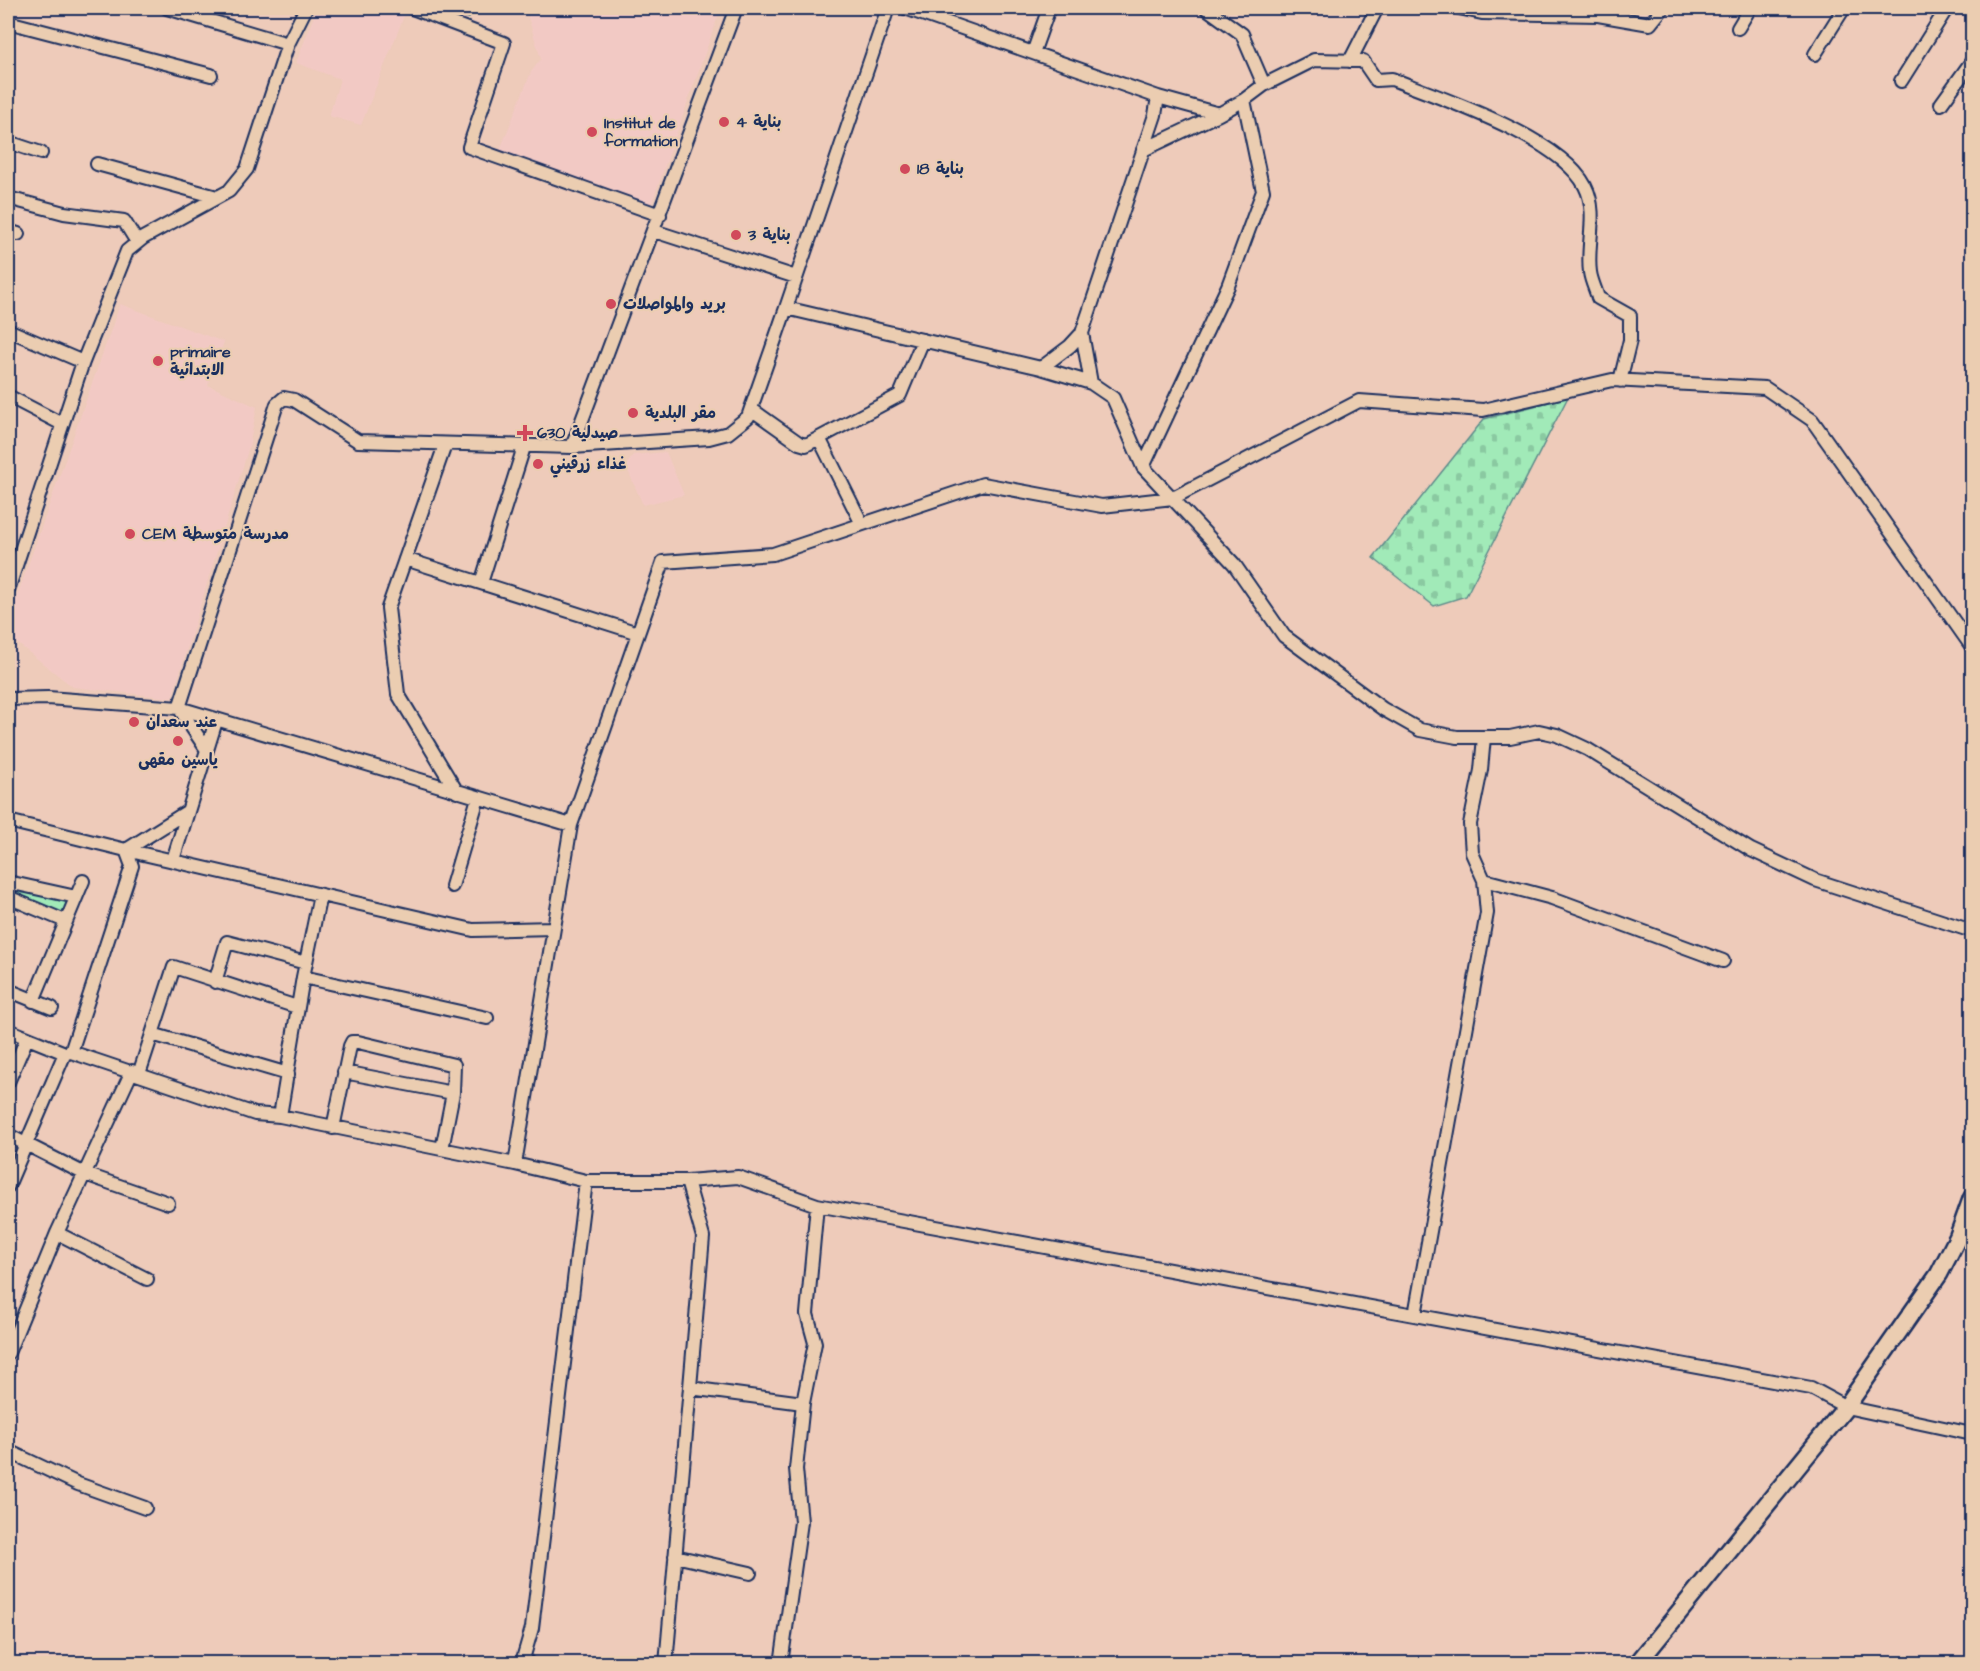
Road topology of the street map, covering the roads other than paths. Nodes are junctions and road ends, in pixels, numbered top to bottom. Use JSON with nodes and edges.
{"nodes":[{"id":1,"x":167,"y":8,"type":"edge"},
{"id":2,"x":306,"y":8,"type":"edge"},
{"id":3,"x":412,"y":8,"type":"edge"},
{"id":4,"x":736,"y":8,"type":"edge"},
{"id":5,"x":888,"y":8,"type":"edge"},
{"id":6,"x":905,"y":8,"type":"edge"},
{"id":7,"x":1049,"y":8,"type":"edge"},
{"id":8,"x":1206,"y":8,"type":"edge"},
{"id":9,"x":1377,"y":8,"type":"edge"},
{"id":10,"x":1459,"y":8,"type":"edge"},
{"id":11,"x":1663,"y":8,"type":"edge"},
{"id":12,"x":1750,"y":8,"type":"edge"},
{"id":13,"x":1844,"y":8,"type":"edge"},
{"id":14,"x":1947,"y":8,"type":"edge"},
{"id":15,"x":1534,"y":11,"type":"edge"},
{"id":16,"x":1600,"y":11,"type":"edge"},
{"id":17,"x":8,"y":22,"type":"edge"},
{"id":18,"x":1738,"y":28,"type":"dead end"},
{"id":19,"x":288,"y":44,"type":"junction"},
{"id":20,"x":1033,"y":53,"type":"junction"},
{"id":21,"x":1815,"y":54,"type":"dead end"},
{"id":22,"x":1350,"y":61,"type":"junction"},
{"id":23,"x":1972,"y":61,"type":"edge"},
{"id":24,"x":211,"y":75,"type":"dead end"},
{"id":25,"x":1901,"y":81,"type":"dead end"},
{"id":26,"x":1264,"y":85,"type":"junction"},
{"id":27,"x":1158,"y":98,"type":"junction"},
{"id":28,"x":1244,"y":100,"type":"junction"},
{"id":29,"x":1941,"y":104,"type":"dead end"},
{"id":30,"x":1219,"y":114,"type":"junction"},
{"id":31,"x":8,"y":142,"type":"edge"},
{"id":32,"x":1143,"y":150,"type":"junction"},
{"id":33,"x":40,"y":153,"type":"dead end"},
{"id":34,"x":97,"y":164,"type":"dead end"},
{"id":35,"x":217,"y":197,"type":"junction"},
{"id":36,"x":8,"y":198,"type":"edge"},
{"id":37,"x":660,"y":214,"type":"junction"},
{"id":38,"x":654,"y":231,"type":"junction"},
{"id":39,"x":137,"y":242,"type":"junction"},
{"id":40,"x":796,"y":277,"type":"junction"},
{"id":41,"x":786,"y":308,"type":"junction"},
{"id":42,"x":8,"y":330,"type":"edge"},
{"id":43,"x":1082,"y":333,"type":"junction"},
{"id":44,"x":923,"y":340,"type":"junction"},
{"id":45,"x":83,"y":362,"type":"junction"},
{"id":46,"x":1041,"y":368,"type":"junction"},
{"id":47,"x":1620,"y":381,"type":"junction"},
{"id":48,"x":1091,"y":383,"type":"junction"},
{"id":49,"x":8,"y":396,"type":"edge"},
{"id":50,"x":751,"y":409,"type":"junction"},
{"id":51,"x":62,"y":424,"type":"junction"},
{"id":52,"x":819,"y":438,"type":"junction"},
{"id":53,"x":445,"y":446,"type":"junction"},
{"id":54,"x":524,"y":447,"type":"junction"},
{"id":55,"x":572,"y":447,"type":"junction"},
{"id":56,"x":1143,"y":467,"type":"junction"},
{"id":57,"x":1173,"y":498,"type":"junction"},
{"id":58,"x":862,"y":524,"type":"junction"},
{"id":59,"x":405,"y":559,"type":"junction"},
{"id":60,"x":480,"y":583,"type":"junction"},
{"id":61,"x":8,"y":590,"type":"edge"},
{"id":62,"x":638,"y":633,"type":"junction"},
{"id":63,"x":1972,"y":647,"type":"edge"},
{"id":64,"x":8,"y":699,"type":"edge"},
{"id":65,"x":179,"y":708,"type":"junction"},
{"id":66,"x":216,"y":721,"type":"junction"},
{"id":67,"x":1484,"y":737,"type":"junction"},
{"id":68,"x":207,"y":750,"type":"junction"},
{"id":69,"x":457,"y":792,"type":"junction"},
{"id":70,"x":478,"y":798,"type":"junction"},
{"id":71,"x":188,"y":811,"type":"junction"},
{"id":72,"x":8,"y":821,"type":"edge"},
{"id":73,"x":571,"y":825,"type":"junction"},
{"id":74,"x":126,"y":850,"type":"junction"},
{"id":75,"x":173,"y":860,"type":"junction"},
{"id":76,"x":1484,"y":880,"type":"junction"},
{"id":77,"x":83,"y":881,"type":"dead end"},
{"id":78,"x":8,"y":882,"type":"edge"},
{"id":79,"x":452,"y":886,"type":"dead end"},
{"id":80,"x":320,"y":895,"type":"junction"},
{"id":81,"x":8,"y":897,"type":"edge"},
{"id":82,"x":76,"y":897,"type":"junction"},
{"id":83,"x":65,"y":921,"type":"junction"},
{"id":84,"x":554,"y":928,"type":"junction"},
{"id":85,"x":1972,"y":931,"type":"edge"},
{"id":86,"x":1723,"y":961,"type":"dead end"},
{"id":87,"x":306,"y":963,"type":"junction"},
{"id":88,"x":303,"y":977,"type":"junction"},
{"id":89,"x":215,"y":982,"type":"junction"},
{"id":90,"x":8,"y":990,"type":"edge"},
{"id":91,"x":33,"y":1001,"type":"junction"},
{"id":92,"x":297,"y":1007,"type":"junction"},
{"id":93,"x":52,"y":1008,"type":"dead end"},
{"id":94,"x":487,"y":1017,"type":"dead end"},
{"id":95,"x":8,"y":1030,"type":"edge"},
{"id":96,"x":152,"y":1034,"type":"junction"},
{"id":97,"x":27,"y":1038,"type":"junction"},
{"id":98,"x":68,"y":1052,"type":"junction"},
{"id":99,"x":344,"y":1072,"type":"junction"},
{"id":100,"x":136,"y":1073,"type":"junction"},
{"id":101,"x":288,"y":1074,"type":"junction"},
{"id":102,"x":8,"y":1082,"type":"edge"},
{"id":103,"x":453,"y":1093,"type":"junction"},
{"id":104,"x":280,"y":1116,"type":"junction"},
{"id":105,"x":333,"y":1128,"type":"junction"},
{"id":106,"x":8,"y":1135,"type":"edge"},
{"id":107,"x":26,"y":1142,"type":"junction"},
{"id":108,"x":442,"y":1149,"type":"junction"},
{"id":109,"x":515,"y":1164,"type":"junction"},
{"id":110,"x":85,"y":1174,"type":"junction"},
{"id":111,"x":586,"y":1181,"type":"junction"},
{"id":112,"x":687,"y":1181,"type":"junction"},
{"id":113,"x":8,"y":1186,"type":"edge"},
{"id":114,"x":1972,"y":1198,"type":"edge"},
{"id":115,"x":168,"y":1203,"type":"dead end"},
{"id":116,"x":817,"y":1205,"type":"junction"},
{"id":117,"x":57,"y":1233,"type":"junction"},
{"id":118,"x":147,"y":1279,"type":"dead end"},
{"id":119,"x":1415,"y":1315,"type":"junction"},
{"id":120,"x":8,"y":1353,"type":"edge"},
{"id":121,"x":690,"y":1388,"type":"junction"},
{"id":122,"x":803,"y":1403,"type":"junction"},
{"id":123,"x":1846,"y":1407,"type":"junction"},
{"id":124,"x":1972,"y":1434,"type":"edge"},
{"id":125,"x":8,"y":1451,"type":"edge"},
{"id":126,"x":145,"y":1508,"type":"dead end"},
{"id":127,"x":675,"y":1556,"type":"junction"},
{"id":128,"x":750,"y":1573,"type":"dead end"},
{"id":129,"x":530,"y":1664,"type":"edge"},
{"id":130,"x":666,"y":1664,"type":"edge"},
{"id":131,"x":781,"y":1664,"type":"edge"},
{"id":132,"x":1637,"y":1664,"type":"edge"}],
"edges":[{"from":1,"to":19,"type":"street"},
{"from":2,"to":19,"type":"street"},
{"from":3,"to":37,"type":"street"},
{"from":4,"to":37,"type":"street"},
{"from":5,"to":40,"type":"street"},
{"from":6,"to":20,"type":"street"},
{"from":7,"to":20,"type":"street"},
{"from":8,"to":26,"type":"street"},
{"from":9,"to":22,"type":"street"},
{"from":10,"to":15,"type":"street"},
{"from":11,"to":16,"type":"street"},
{"from":12,"to":18,"type":"street"},
{"from":13,"to":21,"type":"street"},
{"from":14,"to":25,"type":"street"},
{"from":15,"to":16,"type":"street"},
{"from":17,"to":24,"type":"street"},
{"from":19,"to":35,"type":"street"},
{"from":20,"to":27,"type":"street"},
{"from":22,"to":26,"type":"street"},
{"from":22,"to":47,"type":"street"},
{"from":23,"to":29,"type":"street"},
{"from":26,"to":28,"type":"street"},
{"from":27,"to":30,"type":"street"},
{"from":27,"to":32,"type":"street"},
{"from":28,"to":30,"type":"street"},
{"from":28,"to":56,"type":"street"},
{"from":30,"to":32,"type":"street"},
{"from":31,"to":33,"type":"street"},
{"from":32,"to":43,"type":"street"},
{"from":34,"to":35,"type":"street"},
{"from":35,"to":39,"type":"street"},
{"from":36,"to":39,"type":"street"},
{"from":37,"to":38,"type":"street"},
{"from":38,"to":40,"type":"street"},
{"from":38,"to":55,"type":"street"},
{"from":39,"to":45,"type":"street"},
{"from":40,"to":41,"type":"street"},
{"from":41,"to":44,"type":"street"},
{"from":41,"to":50,"type":"street"},
{"from":42,"to":45,"type":"street"},
{"from":43,"to":46,"type":"street"},
{"from":43,"to":48,"type":"street"},
{"from":44,"to":46,"type":"street"},
{"from":44,"to":52,"type":"street"},
{"from":45,"to":51,"type":"street"},
{"from":46,"to":48,"type":"street"},
{"from":47,"to":57,"type":"street"},
{"from":47,"to":63,"type":"street"},
{"from":48,"to":56,"type":"street"},
{"from":49,"to":51,"type":"street"},
{"from":50,"to":52,"type":"street"},
{"from":50,"to":55,"type":"street"},
{"from":51,"to":61,"type":"street"},
{"from":52,"to":58,"type":"street"},
{"from":53,"to":54,"type":"street"},
{"from":53,"to":59,"type":"street"},
{"from":53,"to":65,"type":"street"},
{"from":54,"to":55,"type":"street"},
{"from":54,"to":60,"type":"street"},
{"from":56,"to":57,"type":"street"},
{"from":57,"to":58,"type":"street"},
{"from":57,"to":67,"type":"street"},
{"from":58,"to":62,"type":"street"},
{"from":59,"to":60,"type":"street"},
{"from":59,"to":69,"type":"street"},
{"from":60,"to":62,"type":"street"},
{"from":62,"to":73,"type":"street"},
{"from":64,"to":65,"type":"street"},
{"from":65,"to":66,"type":"street"},
{"from":65,"to":68,"type":"street"},
{"from":66,"to":68,"type":"street"},
{"from":66,"to":69,"type":"street"},
{"from":67,"to":76,"type":"street"},
{"from":67,"to":85,"type":"street"},
{"from":68,"to":71,"type":"street"},
{"from":69,"to":70,"type":"street"},
{"from":70,"to":73,"type":"street"},
{"from":70,"to":79,"type":"street"},
{"from":71,"to":74,"type":"street"},
{"from":71,"to":75,"type":"street"},
{"from":72,"to":74,"type":"street"},
{"from":73,"to":84,"type":"street"},
{"from":74,"to":75,"type":"street"},
{"from":74,"to":98,"type":"street"},
{"from":75,"to":80,"type":"street"},
{"from":76,"to":86,"type":"street"},
{"from":76,"to":119,"type":"street"},
{"from":77,"to":82,"type":"street"},
{"from":78,"to":82,"type":"street"},
{"from":80,"to":84,"type":"street"},
{"from":80,"to":87,"type":"street"},
{"from":81,"to":83,"type":"street"},
{"from":82,"to":83,"type":"street"},
{"from":83,"to":91,"type":"street"},
{"from":84,"to":109,"type":"street"},
{"from":87,"to":88,"type":"street"},
{"from":87,"to":89,"type":"street"},
{"from":88,"to":92,"type":"street"},
{"from":88,"to":94,"type":"street"},
{"from":89,"to":92,"type":"street"},
{"from":89,"to":96,"type":"street"},
{"from":90,"to":91,"type":"street"},
{"from":91,"to":93,"type":"street"},
{"from":92,"to":101,"type":"street"},
{"from":95,"to":97,"type":"street"},
{"from":96,"to":100,"type":"street"},
{"from":96,"to":101,"type":"street"},
{"from":97,"to":98,"type":"street"},
{"from":97,"to":102,"type":"street"},
{"from":98,"to":100,"type":"street"},
{"from":98,"to":107,"type":"street"},
{"from":99,"to":103,"type":"street"},
{"from":99,"to":103,"type":"street"},
{"from":99,"to":105,"type":"street"},
{"from":100,"to":104,"type":"street"},
{"from":100,"to":110,"type":"street"},
{"from":101,"to":104,"type":"street"},
{"from":103,"to":108,"type":"street"},
{"from":104,"to":105,"type":"street"},
{"from":105,"to":108,"type":"street"},
{"from":106,"to":107,"type":"street"},
{"from":107,"to":110,"type":"street"},
{"from":107,"to":113,"type":"street"},
{"from":108,"to":109,"type":"street"},
{"from":109,"to":111,"type":"street"},
{"from":110,"to":115,"type":"street"},
{"from":110,"to":117,"type":"street"},
{"from":111,"to":112,"type":"street"},
{"from":111,"to":129,"type":"street"},
{"from":112,"to":116,"type":"street"},
{"from":112,"to":121,"type":"street"},
{"from":114,"to":123,"type":"street"},
{"from":116,"to":119,"type":"street"},
{"from":116,"to":122,"type":"street"},
{"from":117,"to":118,"type":"street"},
{"from":117,"to":120,"type":"street"},
{"from":119,"to":123,"type":"street"},
{"from":121,"to":122,"type":"street"},
{"from":121,"to":127,"type":"street"},
{"from":122,"to":131,"type":"street"},
{"from":123,"to":124,"type":"street"},
{"from":123,"to":132,"type":"street"},
{"from":125,"to":126,"type":"street"},
{"from":127,"to":128,"type":"street"},
{"from":127,"to":130,"type":"street"}]}
